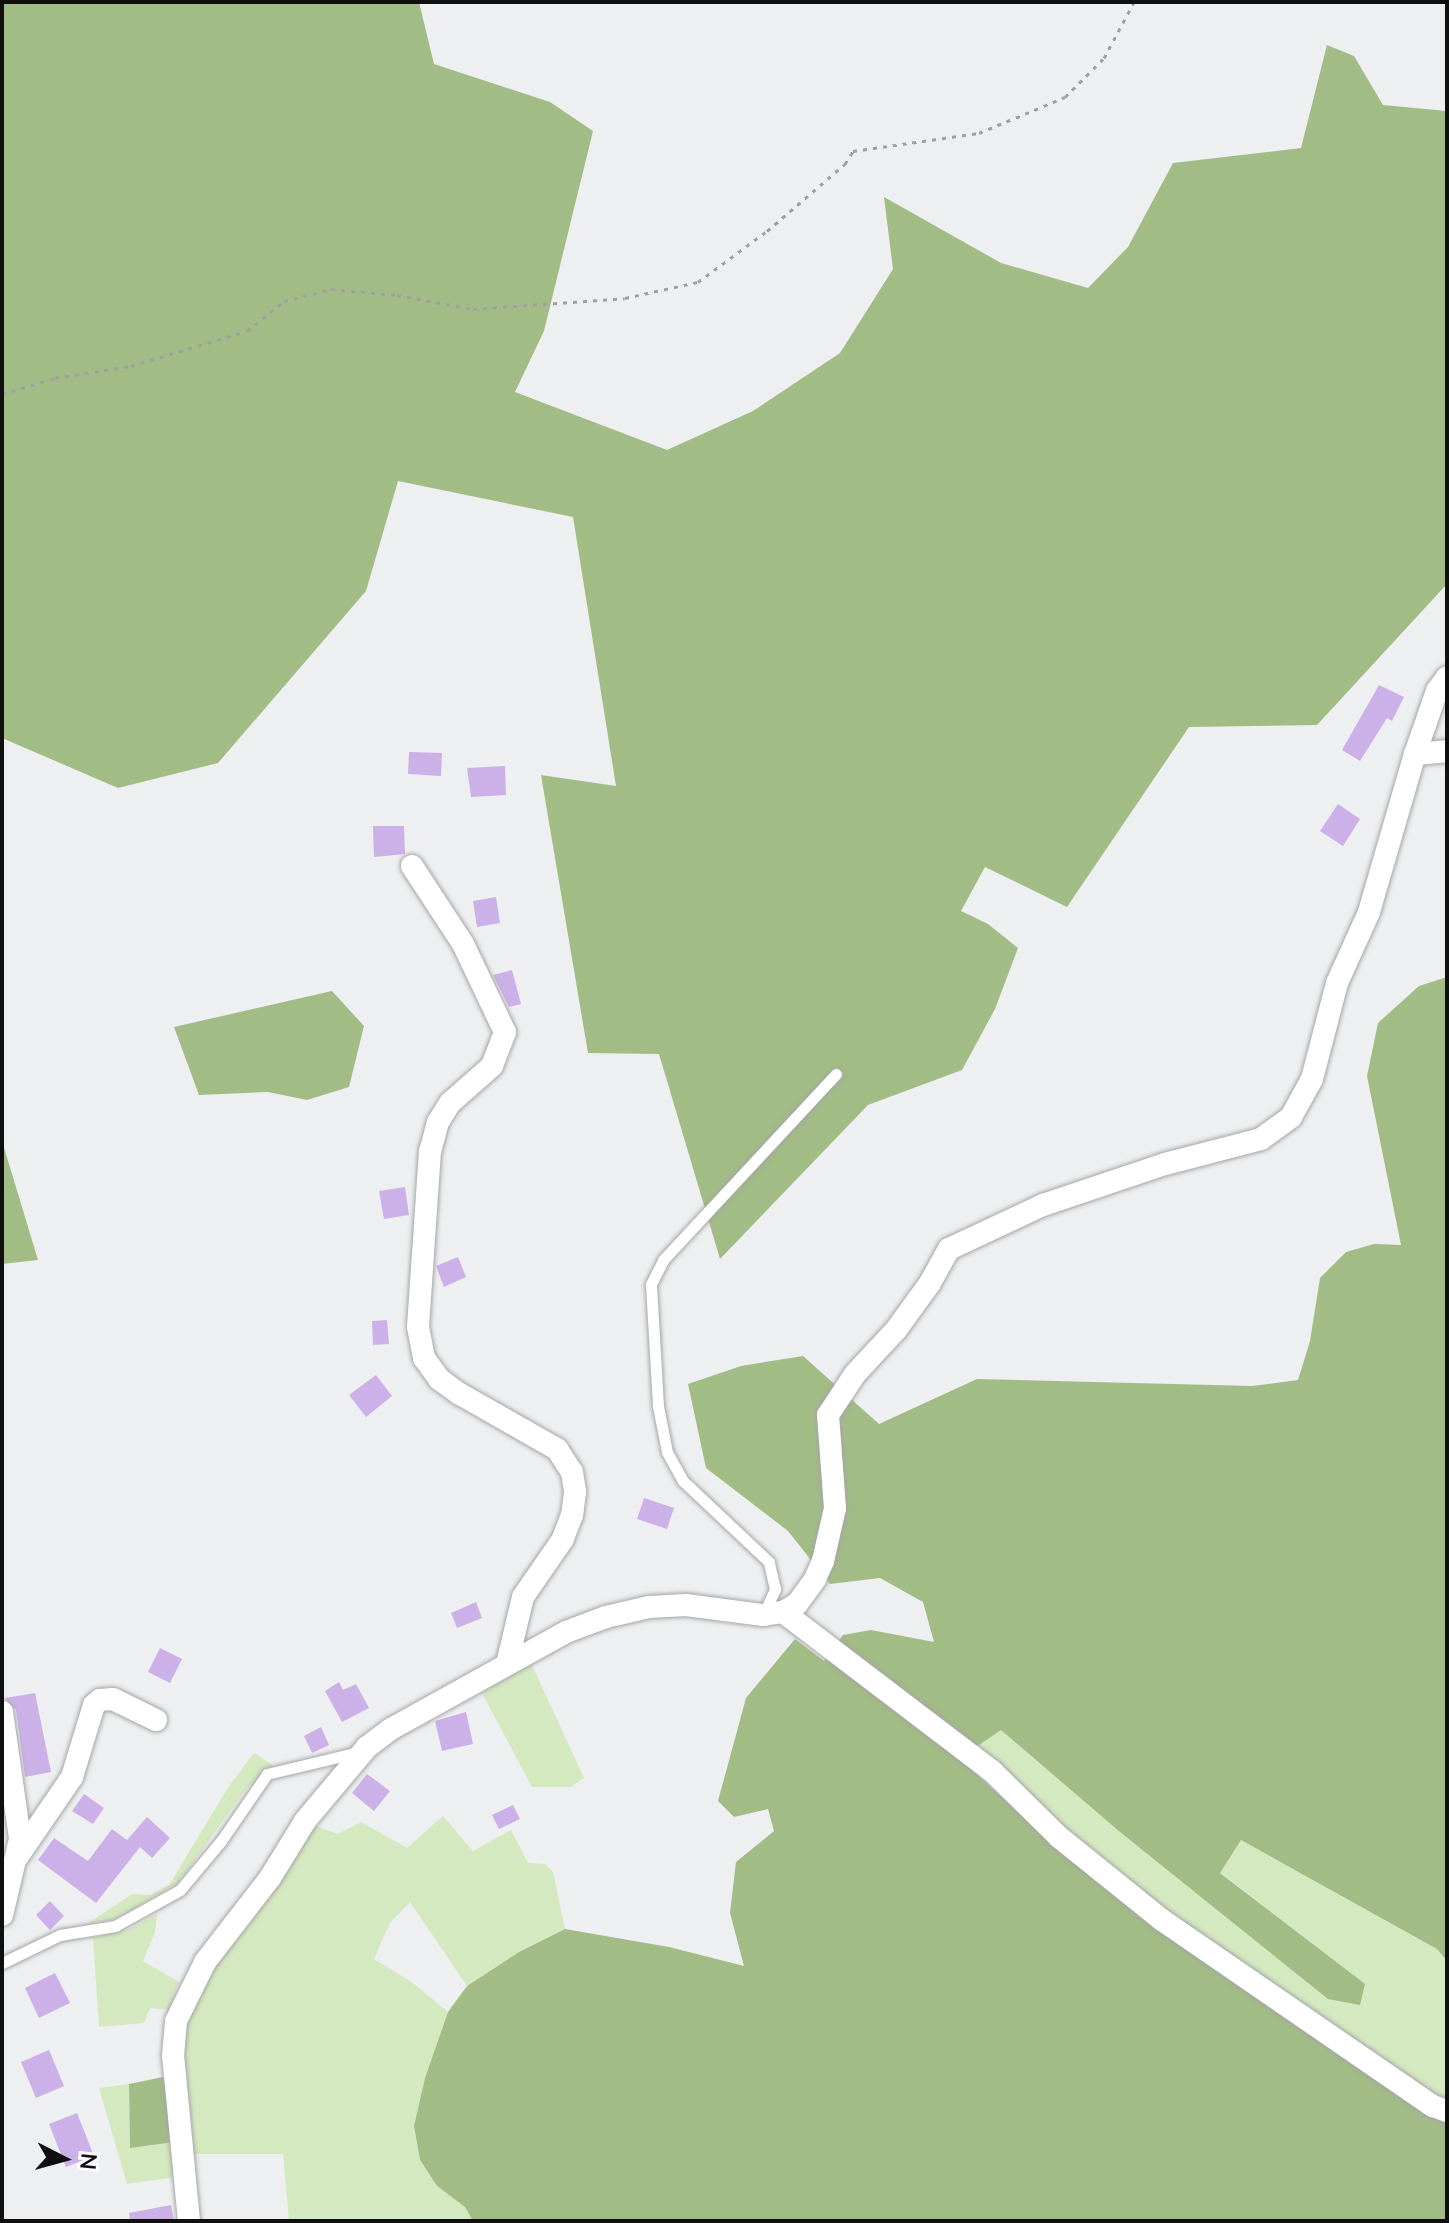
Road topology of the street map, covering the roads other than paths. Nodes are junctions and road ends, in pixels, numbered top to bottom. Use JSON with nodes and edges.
{"nodes":[{"id":1,"x":1447,"y":677,"type":"edge"},
{"id":2,"x":1447,"y":751,"type":"edge"},
{"id":3,"x":1415,"y":754,"type":"junction"},
{"id":4,"x":412,"y":866,"type":"dead end"},
{"id":5,"x":836,"y":1074,"type":"dead end"},
{"id":6,"x":773,"y":1614,"type":"junction"},
{"id":7,"x":507,"y":1664,"type":"junction"},
{"id":8,"x":2,"y":1712,"type":"edge"},
{"id":9,"x":156,"y":1720,"type":"dead end"},
{"id":10,"x":363,"y":1751,"type":"junction"},
{"id":11,"x":18,"y":1856,"type":"junction"},
{"id":12,"x":2,"y":1915,"type":"edge"},
{"id":13,"x":2,"y":1963,"type":"edge"},
{"id":14,"x":1447,"y":2111,"type":"edge"},
{"id":15,"x":189,"y":2221,"type":"edge"}],
"edges":[{"from":1,"to":3,"type":"street"},
{"from":2,"to":3,"type":"street"},
{"from":3,"to":6,"type":"street"},
{"from":4,"to":7,"type":"street"},
{"from":5,"to":6,"type":"lane"},
{"from":6,"to":7,"type":"street"},
{"from":6,"to":14,"type":"street"},
{"from":7,"to":10,"type":"street"},
{"from":8,"to":11,"type":"street"},
{"from":9,"to":11,"type":"street"},
{"from":10,"to":13,"type":"lane"},
{"from":10,"to":15,"type":"street"},
{"from":11,"to":12,"type":"street"}]}
